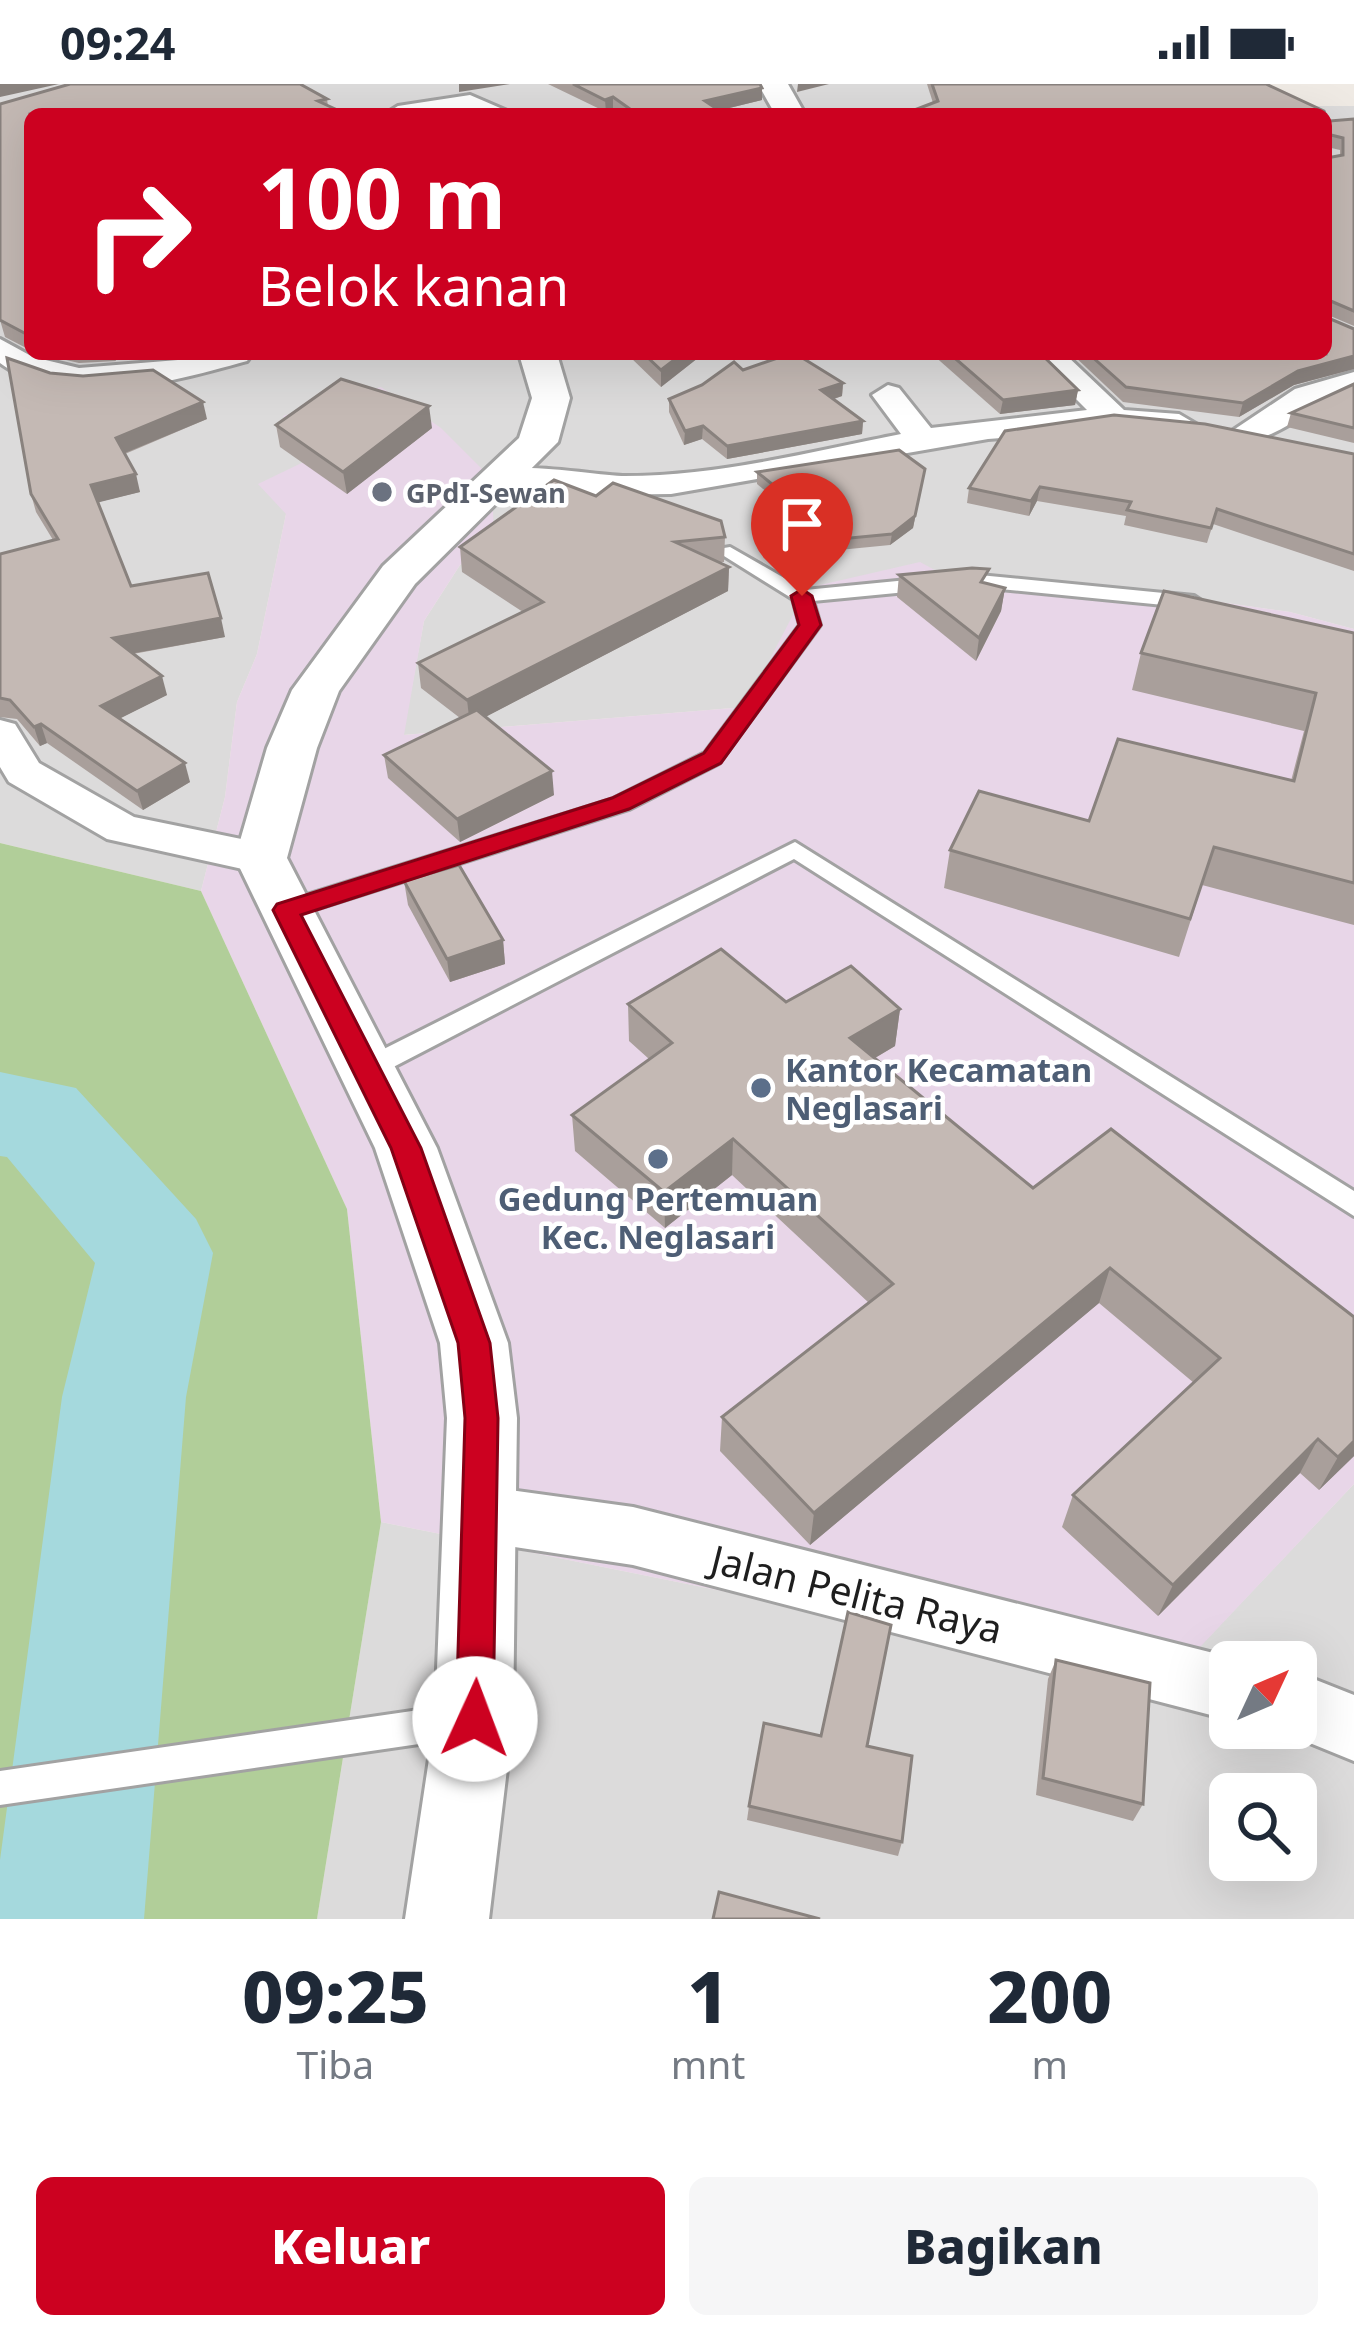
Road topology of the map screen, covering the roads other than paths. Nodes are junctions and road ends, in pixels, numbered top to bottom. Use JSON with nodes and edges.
{"nodes":[{"id":1,"x":437,"y":108,"type":"edge"},
{"id":2,"x":484,"y":108,"type":"edge"},
{"id":3,"x":207,"y":360,"type":"edge"},
{"id":4,"x":540,"y":360,"type":"edge"},
{"id":5,"x":1053,"y":360,"type":"edge"},
{"id":6,"x":6,"y":362,"type":"edge"},
{"id":7,"x":1354,"y":382,"type":"edge"},
{"id":8,"x":887,"y":395,"type":"dead end"},
{"id":9,"x":1112,"y":415,"type":"junction"},
{"id":10,"x":1246,"y":433,"type":"junction"},
{"id":11,"x":921,"y":438,"type":"junction"},
{"id":12,"x":1290,"y":442,"type":"edge"},
{"id":13,"x":507,"y":476,"type":"junction"},
{"id":14,"x":730,"y":552,"type":"edge"},
{"id":15,"x":802,"y":596,"type":"junction"},
{"id":16,"x":1209,"y":605,"type":"edge"},
{"id":17,"x":0,"y":733,"type":"edge"},
{"id":18,"x":274,"y":884,"type":"junction"},
{"id":19,"x":367,"y":1070,"type":"junction"},
{"id":20,"x":1354,"y":1205,"type":"edge"},
{"id":21,"x":481,"y":1514,"type":"junction"},
{"id":22,"x":1209,"y":1682,"type":"edge"},
{"id":23,"x":1317,"y":1713,"type":"edge"},
{"id":24,"x":475,"y":1719,"type":"junction"},
{"id":25,"x":1354,"y":1728,"type":"edge"},
{"id":26,"x":0,"y":1788,"type":"edge"},
{"id":27,"x":447,"y":1919,"type":"edge"}],
"edges":[{"from":1,"to":2,"type":"street"},
{"from":3,"to":6,"type":"street"},
{"from":4,"to":13,"type":"street"},
{"from":5,"to":9,"type":"street"},
{"from":7,"to":10,"type":"street"},
{"from":8,"to":11,"type":"street"},
{"from":9,"to":10,"type":"street"},
{"from":9,"to":11,"type":"street"},
{"from":10,"to":12,"type":"street"},
{"from":11,"to":13,"type":"street"},
{"from":13,"to":18,"type":"street"},
{"from":14,"to":15,"type":"lane"},
{"from":15,"to":16,"type":"lane"},
{"from":15,"to":18,"type":"lane"},
{"from":17,"to":18,"type":"street"},
{"from":18,"to":19,"type":"street"},
{"from":19,"to":20,"type":"lane"},
{"from":19,"to":21,"type":"street"},
{"from":21,"to":22,"type":"street","name":"Jalan Pelita Raya"},
{"from":21,"to":24,"type":"street"},
{"from":23,"to":25,"type":"street"},
{"from":24,"to":26,"type":"lane"},
{"from":24,"to":27,"type":"street"}]}
